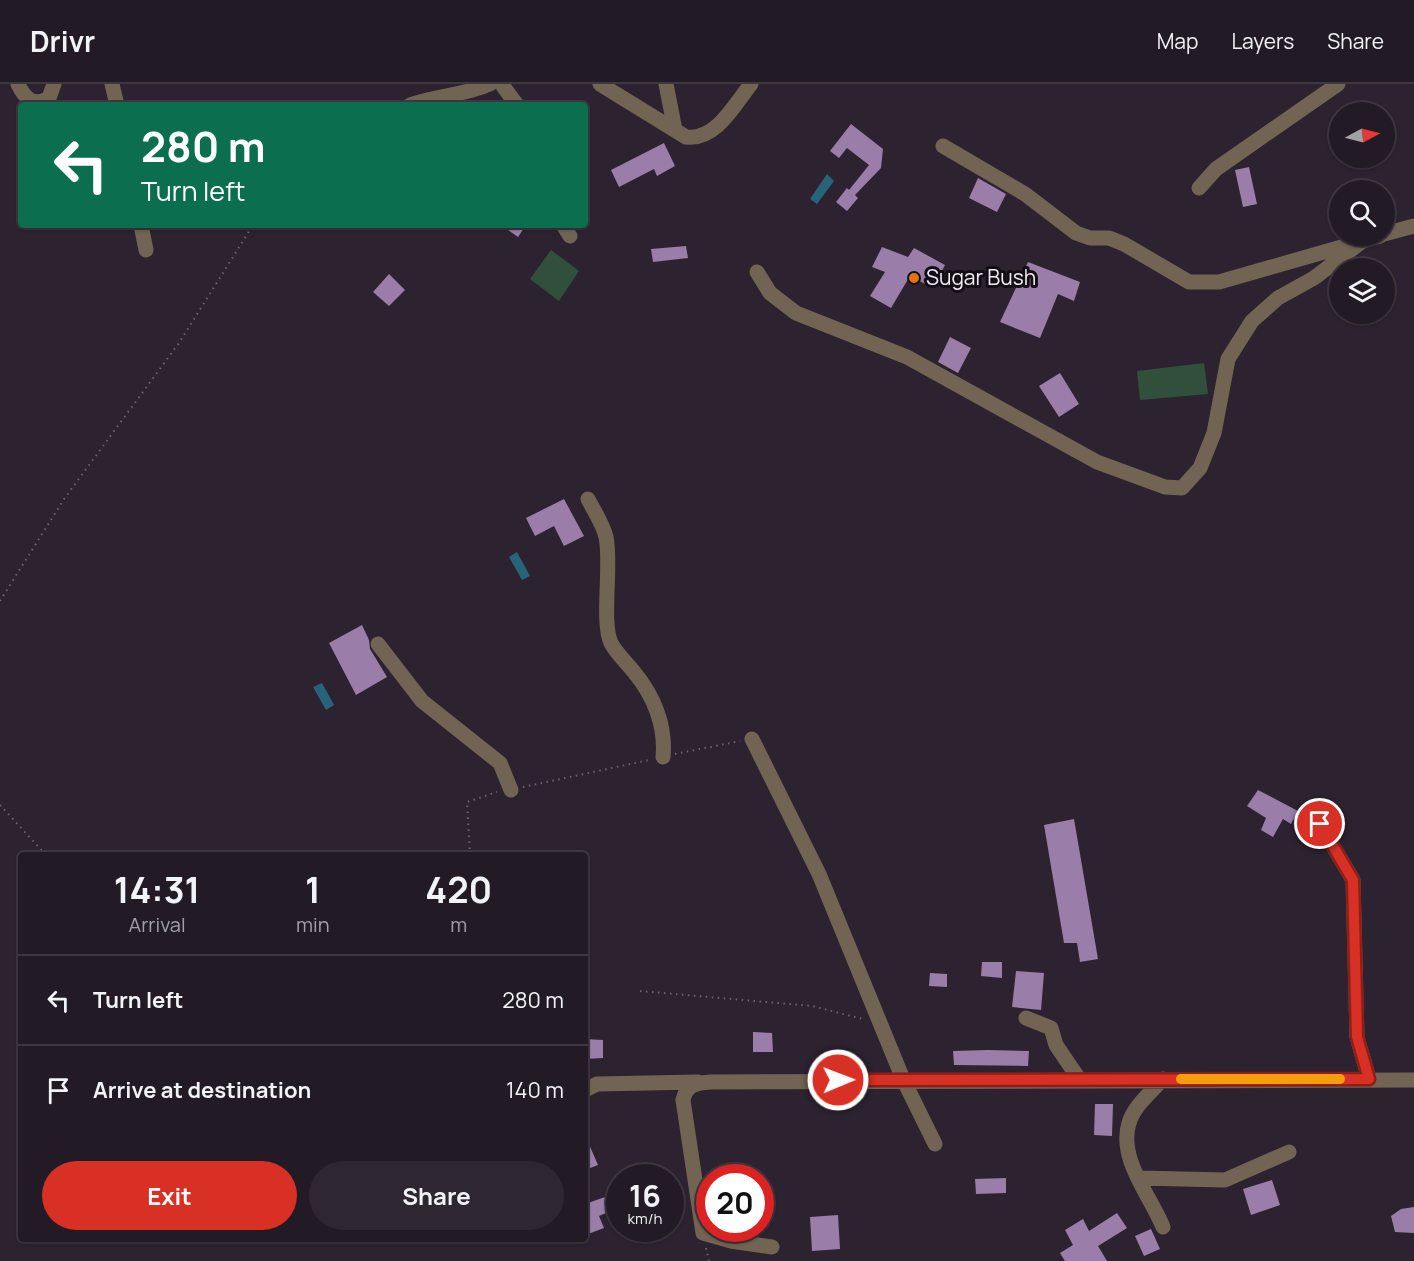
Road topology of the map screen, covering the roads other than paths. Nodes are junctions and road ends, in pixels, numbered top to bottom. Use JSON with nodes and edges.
{"nodes":[{"id":1,"x":18,"y":84,"type":"edge"},
{"id":2,"x":54,"y":84,"type":"edge"},
{"id":3,"x":112,"y":84,"type":"edge"},
{"id":4,"x":600,"y":84,"type":"edge"},
{"id":5,"x":666,"y":84,"type":"edge"},
{"id":6,"x":751,"y":84,"type":"edge"},
{"id":7,"x":1338,"y":84,"type":"edge"},
{"id":8,"x":493,"y":85,"type":"edge"},
{"id":9,"x":31,"y":102,"type":"edge"},
{"id":10,"x":42,"y":102,"type":"edge"},
{"id":11,"x":116,"y":102,"type":"edge"},
{"id":12,"x":418,"y":102,"type":"edge"},
{"id":13,"x":472,"y":102,"type":"edge"},
{"id":14,"x":513,"y":102,"type":"edge"},
{"id":15,"x":675,"y":130,"type":"junction"},
{"id":16,"x":943,"y":146,"type":"dead end"},
{"id":17,"x":1199,"y":188,"type":"dead end"},
{"id":18,"x":1414,"y":226,"type":"edge"},
{"id":19,"x":142,"y":228,"type":"edge"},
{"id":20,"x":1395,"y":231,"type":"edge"},
{"id":21,"x":1343,"y":246,"type":"edge"},
{"id":22,"x":1356,"y":246,"type":"edge"},
{"id":23,"x":146,"y":250,"type":"dead end"},
{"id":24,"x":757,"y":272,"type":"dead end"},
{"id":25,"x":588,"y":499,"type":"dead end"},
{"id":26,"x":378,"y":645,"type":"dead end"},
{"id":27,"x":752,"y":739,"type":"road end"},
{"id":28,"x":663,"y":757,"type":"road end"},
{"id":29,"x":511,"y":790,"type":"road end"},
{"id":30,"x":1320,"y":824,"type":"dead end"},
{"id":31,"x":1026,"y":1018,"type":"dead end"},
{"id":32,"x":903,"y":1079,"type":"junction"},
{"id":33,"x":1079,"y":1079,"type":"junction"},
{"id":34,"x":1163,"y":1079,"type":"junction"},
{"id":35,"x":1369,"y":1079,"type":"junction"},
{"id":36,"x":1414,"y":1080,"type":"edge"},
{"id":37,"x":701,"y":1082,"type":"junction"},
{"id":38,"x":588,"y":1088,"type":"edge"},
{"id":39,"x":935,"y":1144,"type":"dead end"},
{"id":40,"x":1289,"y":1152,"type":"dead end"},
{"id":41,"x":1139,"y":1178,"type":"junction"},
{"id":42,"x":1163,"y":1227,"type":"dead end"},
{"id":43,"x":772,"y":1247,"type":"dead end"}],
"edges":[{"from":1,"to":9,"type":"street"},
{"from":2,"to":10,"type":"street"},
{"from":3,"to":11,"type":"street"},
{"from":4,"to":15,"type":"street"},
{"from":5,"to":15,"type":"street"},
{"from":6,"to":15,"type":"street"},
{"from":7,"to":17,"type":"street"},
{"from":8,"to":12,"type":"street"},
{"from":8,"to":13,"type":"street"},
{"from":8,"to":14,"type":"street"},
{"from":16,"to":21,"type":"street"},
{"from":18,"to":20,"type":"street"},
{"from":19,"to":23,"type":"street"},
{"from":22,"to":24,"type":"street"},
{"from":25,"to":28,"type":"street"},
{"from":26,"to":29,"type":"street"},
{"from":27,"to":32,"type":"street"},
{"from":30,"to":35,"type":"street"},
{"from":31,"to":33,"type":"street"},
{"from":32,"to":33,"type":"street"},
{"from":32,"to":37,"type":"street"},
{"from":32,"to":39,"type":"street"},
{"from":33,"to":34,"type":"street"},
{"from":34,"to":35,"type":"street"},
{"from":34,"to":41,"type":"street"},
{"from":35,"to":36,"type":"street"},
{"from":37,"to":38,"type":"street"},
{"from":37,"to":43,"type":"street"},
{"from":40,"to":41,"type":"street"},
{"from":41,"to":42,"type":"street"}]}
